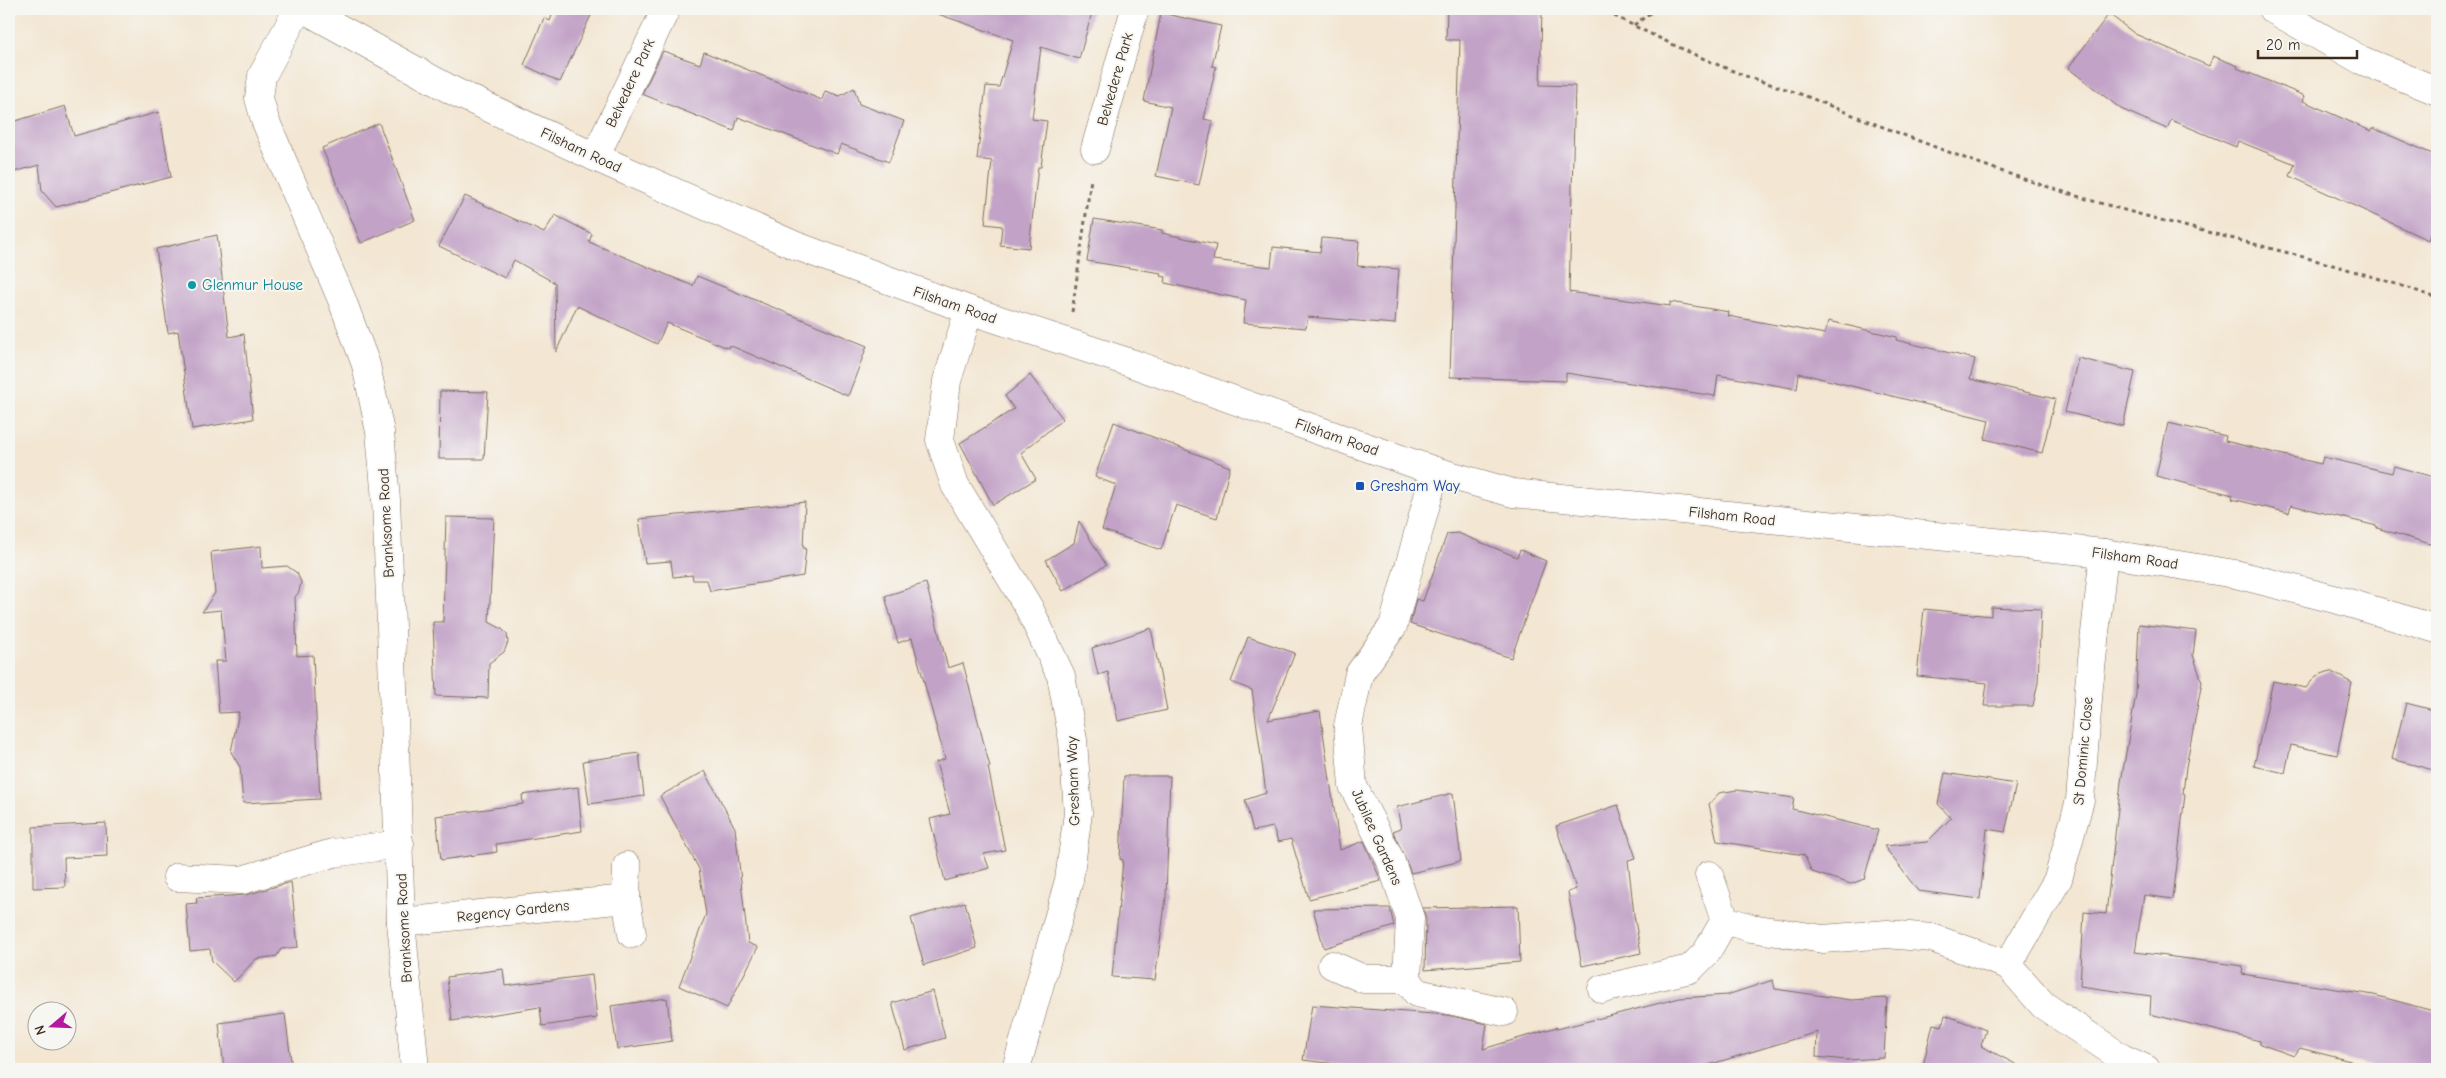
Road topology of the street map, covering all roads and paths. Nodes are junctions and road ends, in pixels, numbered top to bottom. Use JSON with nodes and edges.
{"nodes":[{"id":1,"x":298,"y":9,"type":"edge"},
{"id":2,"x":304,"y":9,"type":"edge"},
{"id":3,"x":666,"y":9,"type":"edge"},
{"id":4,"x":1135,"y":9,"type":"edge"},
{"id":5,"x":1600,"y":9,"type":"edge"},
{"id":6,"x":1656,"y":9,"type":"edge"},
{"id":7,"x":2272,"y":9,"type":"edge"},
{"id":8,"x":1633,"y":25,"type":"junction"},
{"id":9,"x":2437,"y":91,"type":"edge"},
{"id":10,"x":1095,"y":149,"type":"joint"},
{"id":11,"x":595,"y":157,"type":"junction"},
{"id":12,"x":2437,"y":298,"type":"edge"},
{"id":13,"x":969,"y":310,"type":"junction"},
{"id":14,"x":1068,"y":343,"type":"junction"},
{"id":15,"x":1435,"y":471,"type":"junction"},
{"id":16,"x":2104,"y":553,"type":"junction"},
{"id":17,"x":2437,"y":629,"type":"edge"},
{"id":18,"x":400,"y":844,"type":"junction"},
{"id":19,"x":627,"y":866,"type":"dead end"},
{"id":20,"x":1709,"y":875,"type":"dead end"},
{"id":21,"x":177,"y":877,"type":"dead end"},
{"id":22,"x":626,"y":899,"type":"junction"},
{"id":23,"x":1725,"y":920,"type":"junction"},
{"id":24,"x":401,"y":922,"type":"junction"},
{"id":25,"x":632,"y":934,"type":"dead end"},
{"id":26,"x":1332,"y":965,"type":"dead end"},
{"id":27,"x":2008,"y":965,"type":"junction"},
{"id":28,"x":1407,"y":979,"type":"junction"},
{"id":29,"x":1602,"y":989,"type":"dead end"},
{"id":30,"x":1504,"y":1012,"type":"dead end"},
{"id":31,"x":415,"y":1069,"type":"edge"},
{"id":32,"x":1016,"y":1069,"type":"edge"},
{"id":33,"x":2146,"y":1069,"type":"edge"}],
"edges":[{"from":1,"to":18,"type":"street","name":"Branksome Road"},
{"from":2,"to":11,"type":"street","name":"Filsham Road"},
{"from":3,"to":11,"type":"street","name":"Belvedere Park"},
{"from":4,"to":10,"type":"street","name":"Belvedere Park"},
{"from":5,"to":8,"type":"path"},
{"from":6,"to":8,"type":"path"},
{"from":7,"to":9,"type":"street"},
{"from":8,"to":12,"type":"path"},
{"from":10,"to":14,"type":"path"},
{"from":11,"to":13,"type":"street","name":"Filsham Road"},
{"from":13,"to":14,"type":"street","name":"Filsham Road"},
{"from":13,"to":32,"type":"street","name":"Gresham Way"},
{"from":14,"to":15,"type":"street","name":"Filsham Road"},
{"from":15,"to":16,"type":"street","name":"Filsham Road"},
{"from":15,"to":28,"type":"street","name":"Jubilee Gardens"},
{"from":16,"to":17,"type":"street","name":"Filsham Road"},
{"from":16,"to":27,"type":"street","name":"St Dominic Close"},
{"from":18,"to":21,"type":"street"},
{"from":18,"to":24,"type":"street","name":"Branksome Road"},
{"from":19,"to":22,"type":"street"},
{"from":20,"to":23,"type":"street"},
{"from":22,"to":24,"type":"street","name":"Regency Gardens"},
{"from":22,"to":25,"type":"street"},
{"from":23,"to":27,"type":"street"},
{"from":23,"to":29,"type":"street"},
{"from":24,"to":31,"type":"street","name":"Branksome Road"},
{"from":26,"to":28,"type":"street"},
{"from":27,"to":33,"type":"street"},
{"from":28,"to":30,"type":"street"}]}
